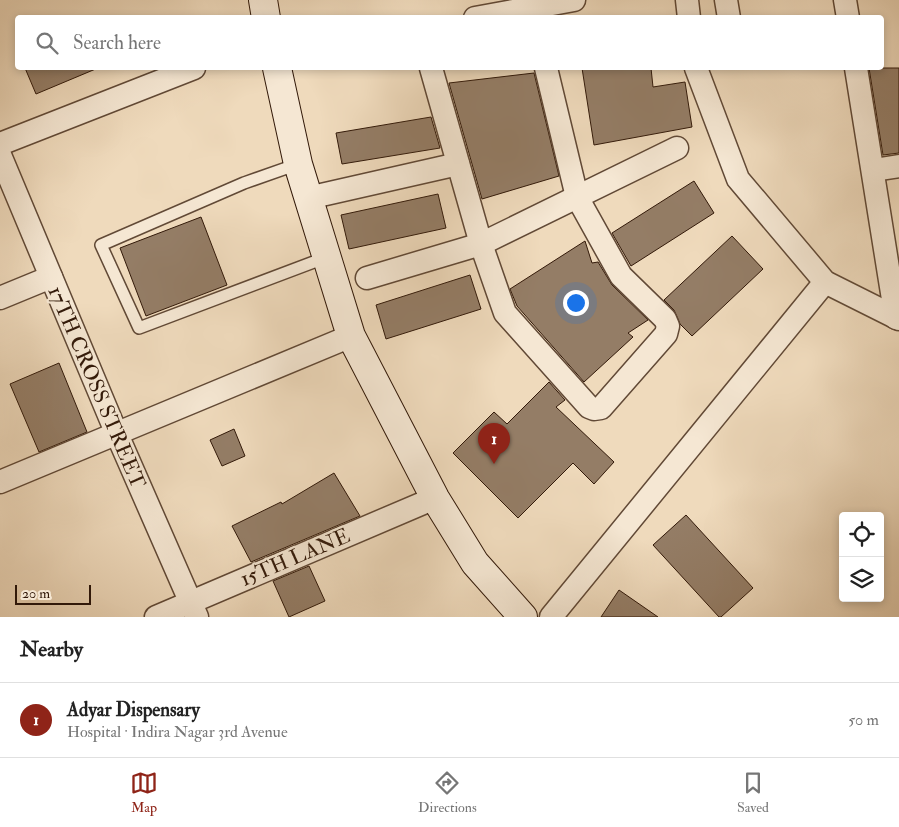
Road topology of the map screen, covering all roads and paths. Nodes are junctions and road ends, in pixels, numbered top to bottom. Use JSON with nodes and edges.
{"nodes":[{"id":1,"x":263,"y":0,"type":"edge"},
{"id":2,"x":574,"y":0,"type":"edge"},
{"id":3,"x":687,"y":0,"type":"edge"},
{"id":4,"x":726,"y":0,"type":"edge"},
{"id":5,"x":845,"y":0,"type":"edge"},
{"id":6,"x":533,"y":12,"type":"edge"},
{"id":7,"x":266,"y":15,"type":"edge"},
{"id":8,"x":504,"y":15,"type":"edge"},
{"id":9,"x":689,"y":15,"type":"edge"},
{"id":10,"x":728,"y":15,"type":"edge"},
{"id":11,"x":848,"y":15,"type":"edge"},
{"id":12,"x":189,"y":70,"type":"edge"},
{"id":13,"x":277,"y":70,"type":"edge"},
{"id":14,"x":431,"y":70,"type":"edge"},
{"id":15,"x":546,"y":70,"type":"edge"},
{"id":16,"x":697,"y":70,"type":"edge"},
{"id":17,"x":856,"y":70,"type":"edge"},
{"id":18,"x":0,"y":144,"type":"edge"},
{"id":19,"x":677,"y":148,"type":"dead end"},
{"id":20,"x":0,"y":155,"type":"edge"},
{"id":21,"x":298,"y":164,"type":"junction"},
{"id":22,"x":458,"y":164,"type":"junction"},
{"id":23,"x":899,"y":166,"type":"edge"},
{"id":24,"x":874,"y":170,"type":"junction"},
{"id":25,"x":577,"y":197,"type":"junction"},
{"id":26,"x":308,"y":198,"type":"junction"},
{"id":27,"x":481,"y":244,"type":"junction"},
{"id":28,"x":327,"y":257,"type":"junction"},
{"id":29,"x":894,"y":270,"type":"edge"},
{"id":30,"x":51,"y":278,"type":"junction"},
{"id":31,"x":366,"y":278,"type":"dead end"},
{"id":32,"x":825,"y":282,"type":"junction"},
{"id":33,"x":0,"y":298,"type":"edge"},
{"id":34,"x":897,"y":318,"type":"edge"},
{"id":35,"x":351,"y":336,"type":"junction"},
{"id":36,"x":116,"y":432,"type":"junction"},
{"id":37,"x":0,"y":482,"type":"edge"},
{"id":38,"x":435,"y":498,"type":"junction"},
{"id":39,"x":194,"y":610,"type":"edge"},
{"id":40,"x":156,"y":617,"type":"edge"},
{"id":41,"x":523,"y":617,"type":"edge"},
{"id":42,"x":551,"y":617,"type":"edge"}],
"edges":[{"from":1,"to":7,"type":"street"},
{"from":2,"to":6,"type":"street"},
{"from":3,"to":9,"type":"street"},
{"from":4,"to":10,"type":"street"},
{"from":5,"to":11,"type":"street"},
{"from":6,"to":8,"type":"street"},
{"from":12,"to":18,"type":"street"},
{"from":13,"to":21,"type":"street"},
{"from":14,"to":22,"type":"street"},
{"from":15,"to":25,"type":"street"},
{"from":16,"to":32,"type":"street"},
{"from":17,"to":24,"type":"street"},
{"from":19,"to":25,"type":"street"},
{"from":20,"to":30,"type":"street","name":"17TH CROSS STREET"},
{"from":21,"to":26,"type":"street"},
{"from":21,"to":28,"type":"lane"},
{"from":22,"to":26,"type":"street"},
{"from":22,"to":27,"type":"street"},
{"from":23,"to":24,"type":"street"},
{"from":24,"to":29,"type":"street"},
{"from":25,"to":27,"type":"street"},
{"from":25,"to":27,"type":"street"},
{"from":26,"to":28,"type":"street"},
{"from":27,"to":31,"type":"street"},
{"from":28,"to":35,"type":"street"},
{"from":29,"to":34,"type":"street"},
{"from":30,"to":33,"type":"street"},
{"from":30,"to":36,"type":"street","name":"17TH CROSS STREET"},
{"from":32,"to":34,"type":"street"},
{"from":32,"to":42,"type":"street"},
{"from":35,"to":36,"type":"street"},
{"from":35,"to":38,"type":"street"},
{"from":36,"to":37,"type":"street"},
{"from":36,"to":39,"type":"street","name":"17TH CROSS STREET"},
{"from":38,"to":39,"type":"street","name":"15TH LANE"},
{"from":38,"to":41,"type":"street"},
{"from":39,"to":40,"type":"street","name":"15TH LANE"}]}
